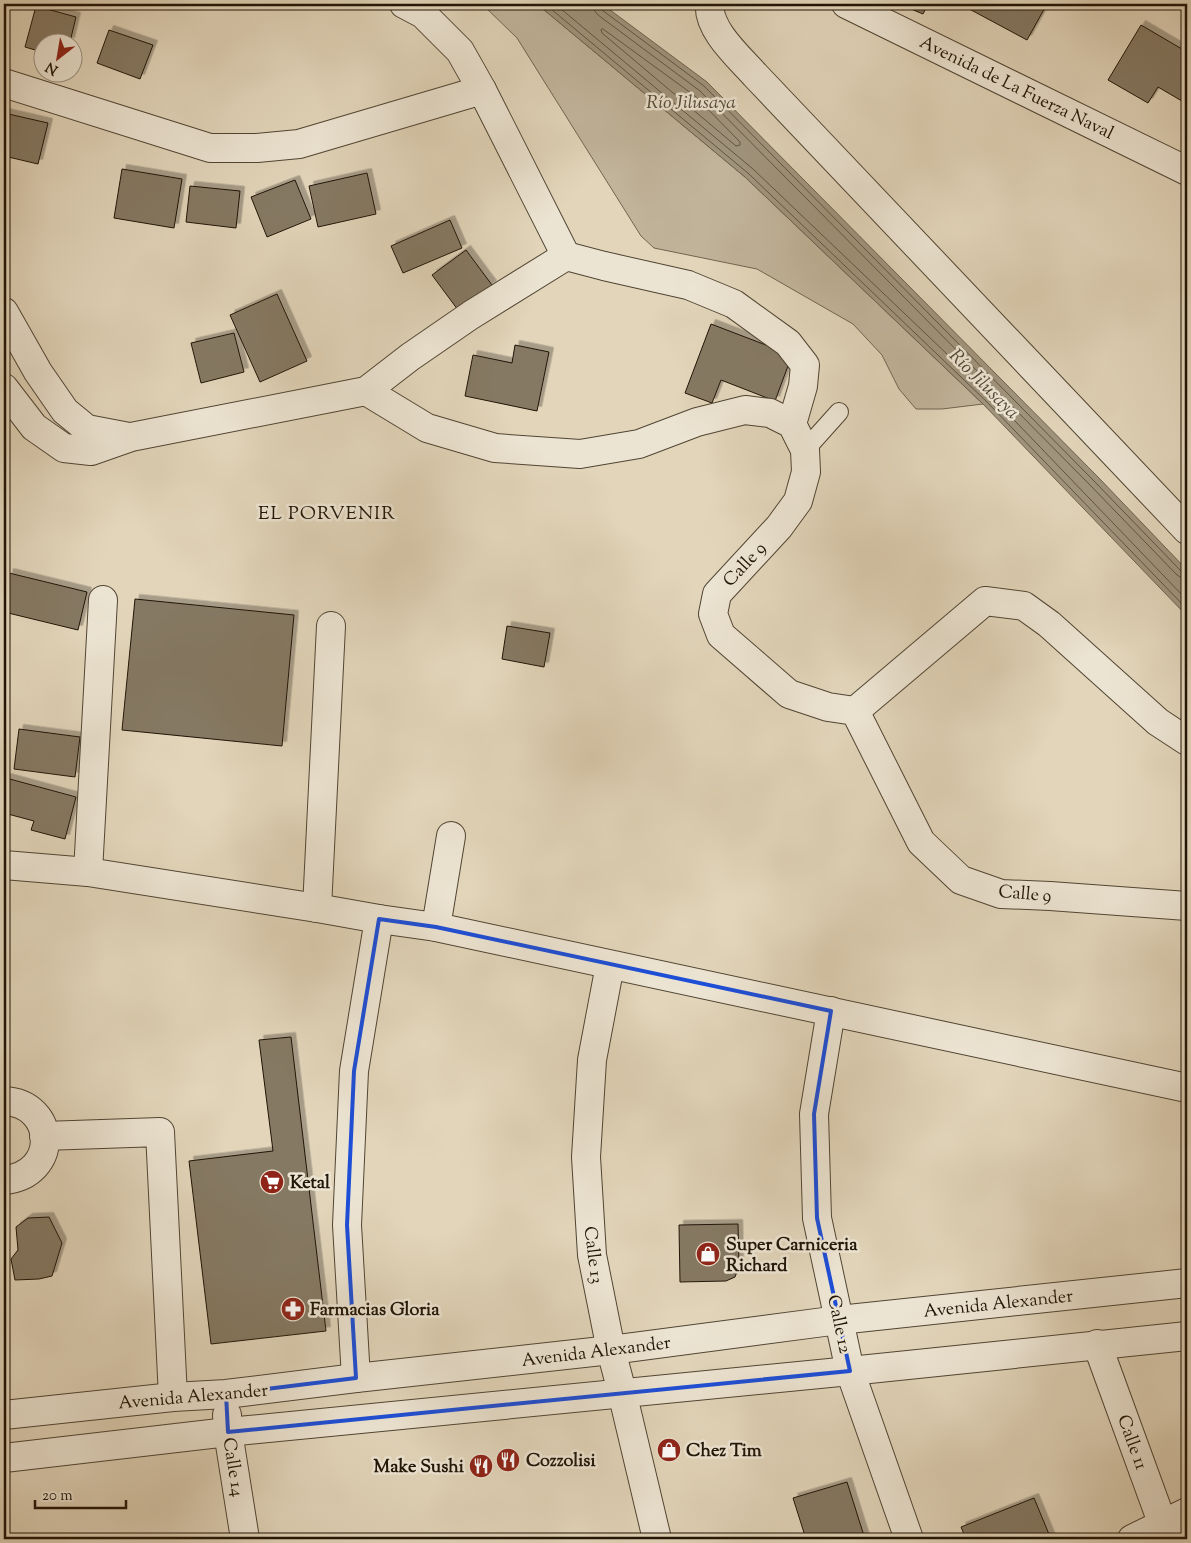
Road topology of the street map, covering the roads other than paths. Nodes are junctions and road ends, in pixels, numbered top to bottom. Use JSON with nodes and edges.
{"nodes":[{"id":1,"x":404,"y":4,"type":"edge"},
{"id":2,"x":710,"y":4,"type":"edge"},
{"id":3,"x":846,"y":4,"type":"edge"},
{"id":4,"x":4,"y":83,"type":"edge"},
{"id":5,"x":482,"y":90,"type":"junction"},
{"id":6,"x":1187,"y":171,"type":"edge"},
{"id":7,"x":566,"y":256,"type":"junction"},
{"id":8,"x":4,"y":312,"type":"edge"},
{"id":9,"x":4,"y":388,"type":"edge"},
{"id":10,"x":366,"y":391,"type":"junction"},
{"id":11,"x":839,"y":412,"type":"dead end"},
{"id":12,"x":792,"y":424,"type":"junction"},
{"id":13,"x":131,"y":437,"type":"junction"},
{"id":14,"x":805,"y":450,"type":"junction"},
{"id":15,"x":1187,"y":530,"type":"edge"},
{"id":16,"x":103,"y":600,"type":"dead end"},
{"id":17,"x":331,"y":626,"type":"dead end"},
{"id":18,"x":855,"y":711,"type":"junction"},
{"id":19,"x":1187,"y":741,"type":"edge"},
{"id":20,"x":451,"y":836,"type":"dead end"},
{"id":21,"x":4,"y":865,"type":"edge"},
{"id":22,"x":88,"y":872,"type":"junction"},
{"id":23,"x":1187,"y":906,"type":"edge"},
{"id":24,"x":317,"y":908,"type":"junction"},
{"id":25,"x":379,"y":920,"type":"junction"},
{"id":26,"x":436,"y":927,"type":"junction"},
{"id":27,"x":610,"y":965,"type":"junction"},
{"id":28,"x":831,"y":1011,"type":"junction"},
{"id":29,"x":1187,"y":1088,"type":"edge"},
{"id":30,"x":4,"y":1101,"type":"edge"},
{"id":31,"x":44,"y":1136,"type":"junction"},
{"id":32,"x":4,"y":1180,"type":"edge"},
{"id":33,"x":1187,"y":1283,"type":"edge"},
{"id":34,"x":839,"y":1320,"type":"junction"},
{"id":35,"x":1187,"y":1336,"type":"edge"},
{"id":36,"x":1097,"y":1344,"type":"junction"},
{"id":37,"x":610,"y":1350,"type":"junction"},
{"id":38,"x":850,"y":1371,"type":"junction"},
{"id":39,"x":356,"y":1378,"type":"junction"},
{"id":40,"x":622,"y":1392,"type":"junction"},
{"id":41,"x":226,"y":1394,"type":"junction"},
{"id":42,"x":173,"y":1397,"type":"junction"},
{"id":43,"x":4,"y":1415,"type":"edge"},
{"id":44,"x":228,"y":1432,"type":"junction"},
{"id":45,"x":4,"y":1458,"type":"edge"},
{"id":46,"x":1187,"y":1512,"type":"edge"},
{"id":47,"x":1167,"y":1532,"type":"edge"},
{"id":48,"x":245,"y":1539,"type":"edge"},
{"id":49,"x":657,"y":1539,"type":"edge"},
{"id":50,"x":909,"y":1539,"type":"edge"},
{"id":51,"x":1132,"y":1539,"type":"edge"}],
"edges":[{"from":1,"to":5,"type":"street"},
{"from":2,"to":15,"type":"street"},
{"from":3,"to":6,"type":"street","name":"Avenida de La Fuerza Naval"},
{"from":4,"to":5,"type":"street"},
{"from":5,"to":7,"type":"street"},
{"from":7,"to":10,"type":"street"},
{"from":7,"to":12,"type":"street"},
{"from":8,"to":13,"type":"street"},
{"from":9,"to":13,"type":"street"},
{"from":10,"to":12,"type":"street"},
{"from":10,"to":13,"type":"street"},
{"from":11,"to":14,"type":"lane"},
{"from":12,"to":14,"type":"street","name":"Calle 9"},
{"from":14,"to":18,"type":"street","name":"Calle 9"},
{"from":16,"to":22,"type":"street"},
{"from":17,"to":24,"type":"street"},
{"from":18,"to":19,"type":"street"},
{"from":18,"to":23,"type":"street","name":"Calle 9"},
{"from":20,"to":26,"type":"street"},
{"from":21,"to":22,"type":"street"},
{"from":22,"to":24,"type":"street"},
{"from":24,"to":25,"type":"street"},
{"from":25,"to":26,"type":"street"},
{"from":25,"to":39,"type":"street"},
{"from":26,"to":27,"type":"street"},
{"from":27,"to":28,"type":"street"},
{"from":27,"to":37,"type":"street","name":"Calle 13"},
{"from":28,"to":29,"type":"street"},
{"from":28,"to":34,"type":"street","name":"Calle 12"},
{"from":30,"to":31,"type":"street"},
{"from":31,"to":32,"type":"street"},
{"from":31,"to":42,"type":"street"},
{"from":33,"to":34,"type":"street","name":"Avenida Alexander"},
{"from":34,"to":37,"type":"street","name":"Avenida Alexander"},
{"from":34,"to":38,"type":"street","name":"Calle 12"},
{"from":35,"to":36,"type":"street"},
{"from":36,"to":38,"type":"street"},
{"from":36,"to":47,"type":"street","name":"Calle 11"},
{"from":37,"to":39,"type":"street","name":"Avenida Alexander"},
{"from":37,"to":40,"type":"street","name":"Calle 13"},
{"from":38,"to":40,"type":"street"},
{"from":38,"to":50,"type":"street","name":"Calle 12"},
{"from":39,"to":41,"type":"street","name":"Avenida Alexander"},
{"from":40,"to":44,"type":"street"},
{"from":40,"to":49,"type":"street","name":"Calle 13"},
{"from":41,"to":42,"type":"street","name":"Avenida Alexander"},
{"from":41,"to":44,"type":"street","name":"Calle 14"},
{"from":42,"to":43,"type":"street","name":"Avenida Alexander"},
{"from":44,"to":45,"type":"street"},
{"from":44,"to":48,"type":"street","name":"Calle 14"},
{"from":46,"to":47,"type":"street"},
{"from":47,"to":51,"type":"street"}]}
